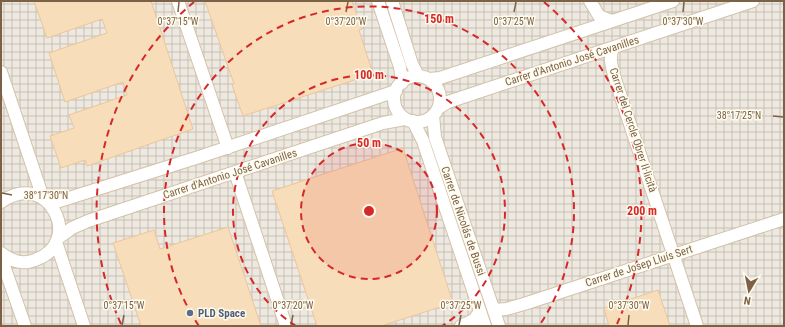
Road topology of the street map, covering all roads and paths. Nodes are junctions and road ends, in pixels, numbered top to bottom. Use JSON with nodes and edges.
{"nodes":[{"id":1,"x":178,"y":1,"type":"edge"},
{"id":2,"x":378,"y":1,"type":"edge"},
{"id":3,"x":392,"y":1,"type":"edge"},
{"id":4,"x":590,"y":1,"type":"edge"},
{"id":5,"x":673,"y":1,"type":"edge"},
{"id":6,"x":753,"y":1,"type":"edge"},
{"id":7,"x":612,"y":22,"type":"junction"},
{"id":8,"x":613,"y":48,"type":"junction"},
{"id":9,"x":1,"y":72,"type":"edge"},
{"id":10,"x":424,"y":78,"type":"junction"},
{"id":11,"x":399,"y":87,"type":"junction"},
{"id":12,"x":435,"y":112,"type":"junction"},
{"id":13,"x":409,"y":120,"type":"junction"},
{"id":14,"x":228,"y":148,"type":"junction"},
{"id":15,"x":235,"y":172,"type":"junction"},
{"id":16,"x":46,"y":201,"type":"junction"},
{"id":17,"x":1,"y":202,"type":"edge"},
{"id":18,"x":784,"y":219,"type":"edge"},
{"id":19,"x":57,"y":240,"type":"junction"},
{"id":20,"x":1,"y":253,"type":"edge"},
{"id":21,"x":673,"y":255,"type":"junction"},
{"id":22,"x":1,"y":257,"type":"edge"},
{"id":23,"x":494,"y":310,"type":"junction"},
{"id":24,"x":480,"y":311,"type":"junction"},
{"id":25,"x":25,"y":326,"type":"edge"},
{"id":26,"x":84,"y":326,"type":"edge"},
{"id":27,"x":286,"y":326,"type":"edge"},
{"id":28,"x":461,"y":326,"type":"edge"},
{"id":29,"x":484,"y":326,"type":"edge"},
{"id":30,"x":499,"y":326,"type":"edge"},
{"id":31,"x":698,"y":326,"type":"edge"}],
"edges":[{"from":1,"to":14,"type":"street"},
{"from":2,"to":11,"type":"street"},
{"from":3,"to":10,"type":"street"},
{"from":4,"to":7,"type":"street"},
{"from":5,"to":7,"type":"street"},
{"from":6,"to":8,"type":"street","name":"Carrer d'Antonio José Cavanilles"},
{"from":7,"to":10,"type":"street"},
{"from":8,"to":12,"type":"street","name":"Carrer d'Antonio José Cavanilles"},
{"from":8,"to":21,"type":"street","name":"Carrer del Cercle Obrer Il·licità"},
{"from":9,"to":16,"type":"street"},
{"from":10,"to":11,"type":"street"},
{"from":10,"to":12,"type":"street"},
{"from":11,"to":13,"type":"street"},
{"from":11,"to":14,"type":"street"},
{"from":12,"to":13,"type":"street"},
{"from":12,"to":23,"type":"street","name":"Carrer de Nicolás de Bussi"},
{"from":13,"to":15,"type":"street","name":"Carrer d'Antonio José Cavanilles"},
{"from":13,"to":24,"type":"street","name":"Carrer de Nicolás de Bussi"},
{"from":14,"to":16,"type":"street"},
{"from":15,"to":19,"type":"street","name":"Carrer d'Antonio José Cavanilles"},
{"from":15,"to":27,"type":"street"},
{"from":16,"to":17,"type":"street"},
{"from":16,"to":19,"type":"street"},
{"from":18,"to":21,"type":"street","name":"Carrer de Josep Lluís Sert"},
{"from":19,"to":20,"type":"street","name":"Carrer d'Antonio José Cavanilles"},
{"from":19,"to":26,"type":"street"},
{"from":21,"to":23,"type":"street","name":"Carrer de Josep Lluís Sert"},
{"from":21,"to":31,"type":"street","name":"Carrer del Cercle Obrer Il·licità"},
{"from":22,"to":25,"type":"street"},
{"from":23,"to":30,"type":"street","name":"Carrer de Nicolás de Bussi"},
{"from":24,"to":28,"type":"street"},
{"from":24,"to":29,"type":"street","name":"Carrer de Nicolás de Bussi"}]}
